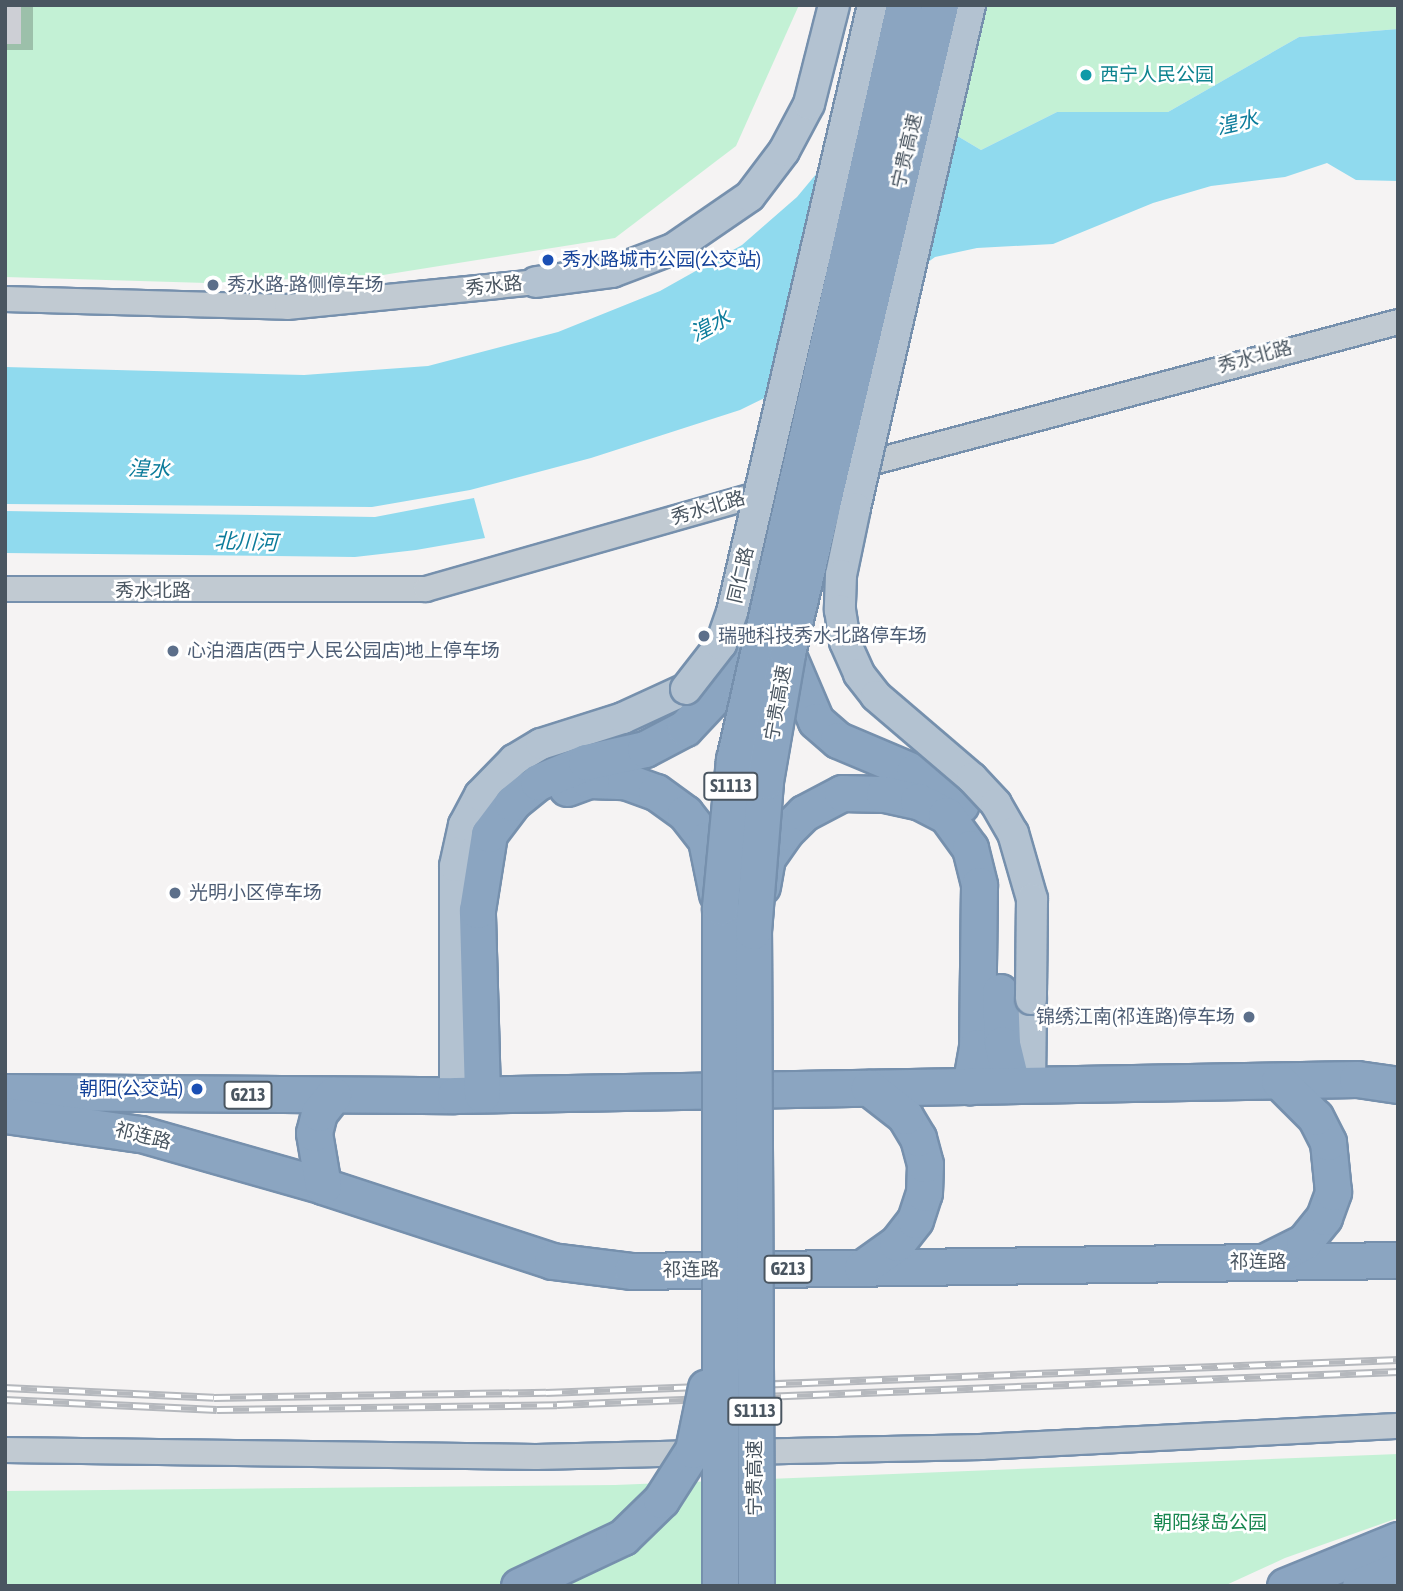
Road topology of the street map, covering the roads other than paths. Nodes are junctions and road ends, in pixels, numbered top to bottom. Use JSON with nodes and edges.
{"nodes":[{"id":1,"x":834,"y":5,"type":"edge"},
{"id":2,"x":873,"y":5,"type":"edge"},
{"id":3,"x":904,"y":5,"type":"edge"},
{"id":4,"x":940,"y":5,"type":"edge"},
{"id":5,"x":970,"y":5,"type":"edge"},
{"id":6,"x":537,"y":282,"type":"joint"},
{"id":7,"x":5,"y":299,"type":"edge"},
{"id":8,"x":1398,"y":322,"type":"edge"},
{"id":9,"x":5,"y":589,"type":"edge"},
{"id":10,"x":772,"y":652,"type":"junction"},
{"id":11,"x":587,"y":771,"type":"junction"},
{"id":12,"x":887,"y":778,"type":"junction"},
{"id":13,"x":720,"y":907,"type":"junction"},
{"id":14,"x":753,"y":931,"type":"junction"},
{"id":15,"x":1279,"y":1081,"type":"junction"},
{"id":16,"x":1021,"y":1085,"type":"junction"},
{"id":17,"x":1398,"y":1085,"type":"edge"},
{"id":18,"x":970,"y":1086,"type":"junction"},
{"id":19,"x":869,"y":1088,"type":"junction"},
{"id":20,"x":5,"y":1092,"type":"edge"},
{"id":21,"x":479,"y":1094,"type":"junction"},
{"id":22,"x":333,"y":1095,"type":"junction"},
{"id":23,"x":5,"y":1115,"type":"edge"},
{"id":24,"x":723,"y":1150,"type":"junction"},
{"id":25,"x":323,"y":1186,"type":"junction"},
{"id":26,"x":1398,"y":1260,"type":"edge"},
{"id":27,"x":1266,"y":1261,"type":"junction"},
{"id":28,"x":862,"y":1268,"type":"junction"},
{"id":29,"x":1398,"y":1426,"type":"edge"},
{"id":30,"x":5,"y":1450,"type":"edge"},
{"id":31,"x":1398,"y":1539,"type":"edge"},
{"id":32,"x":1398,"y":1570,"type":"edge"},
{"id":33,"x":519,"y":1586,"type":"edge"},
{"id":34,"x":720,"y":1586,"type":"edge"},
{"id":35,"x":756,"y":1586,"type":"edge"},
{"id":36,"x":1285,"y":1586,"type":"edge"},
{"id":37,"x":1360,"y":1586,"type":"edge"}],
"edges":[{"from":1,"to":6,"type":"main road","name":"秀水路"},
{"from":2,"to":21,"type":"main road","name":"同仁路","bridge":true},
{"from":3,"to":10,"type":"highway","name":"宁贵高速","number":"S1113","bridge":true},
{"from":4,"to":10,"type":"highway","name":"宁贵高速","number":"S1113","bridge":true},
{"from":5,"to":16,"type":"main road","bridge":true},
{"from":6,"to":7,"type":"street","name":"秀水路"},
{"from":8,"to":9,"type":"street","name":"秀水北路"},
{"from":10,"to":11,"type":"highway"},
{"from":10,"to":12,"type":"highway"},
{"from":10,"to":13,"type":"highway","name":"宁贵高速","number":"S1113","bridge":true},
{"from":10,"to":14,"type":"highway","name":"宁贵高速","number":"S1113","bridge":true},
{"from":11,"to":13,"type":"highway","bridge":true},
{"from":11,"to":21,"type":"highway"},
{"from":12,"to":14,"type":"highway","bridge":true},
{"from":12,"to":16,"type":"highway"},
{"from":12,"to":18,"type":"highway"},
{"from":13,"to":24,"type":"highway","name":"宁贵高速","number":"S1113","bridge":true},
{"from":14,"to":35,"type":"highway","name":"宁贵高速","number":"S1113","bridge":true},
{"from":15,"to":16,"type":"highway","name":"祁连路","number":"G213"},
{"from":15,"to":17,"type":"highway","name":"祁连路","number":"G213"},
{"from":15,"to":27,"type":"highway"},
{"from":16,"to":18,"type":"highway","name":"祁连路","number":"G213"},
{"from":18,"to":19,"type":"highway","name":"祁连路","number":"G213"},
{"from":19,"to":21,"type":"highway","name":"祁连路","number":"G213"},
{"from":19,"to":28,"type":"highway"},
{"from":20,"to":22,"type":"highway","name":"祁连路","number":"G213"},
{"from":21,"to":22,"type":"highway","name":"祁连路","number":"G213"},
{"from":22,"to":25,"type":"highway"},
{"from":23,"to":25,"type":"highway","name":"祁连路","number":"G213"},
{"from":24,"to":33,"type":"highway","bridge":true},
{"from":24,"to":34,"type":"highway","name":"宁贵高速","number":"S1113","bridge":true},
{"from":25,"to":28,"type":"highway","name":"祁连路","number":"G213"},
{"from":26,"to":27,"type":"highway","name":"祁连路","number":"G213"},
{"from":27,"to":28,"type":"highway","name":"祁连路","number":"G213"},
{"from":29,"to":30,"type":"street"},
{"from":31,"to":36,"type":"highway"},
{"from":32,"to":37,"type":"highway"}]}
